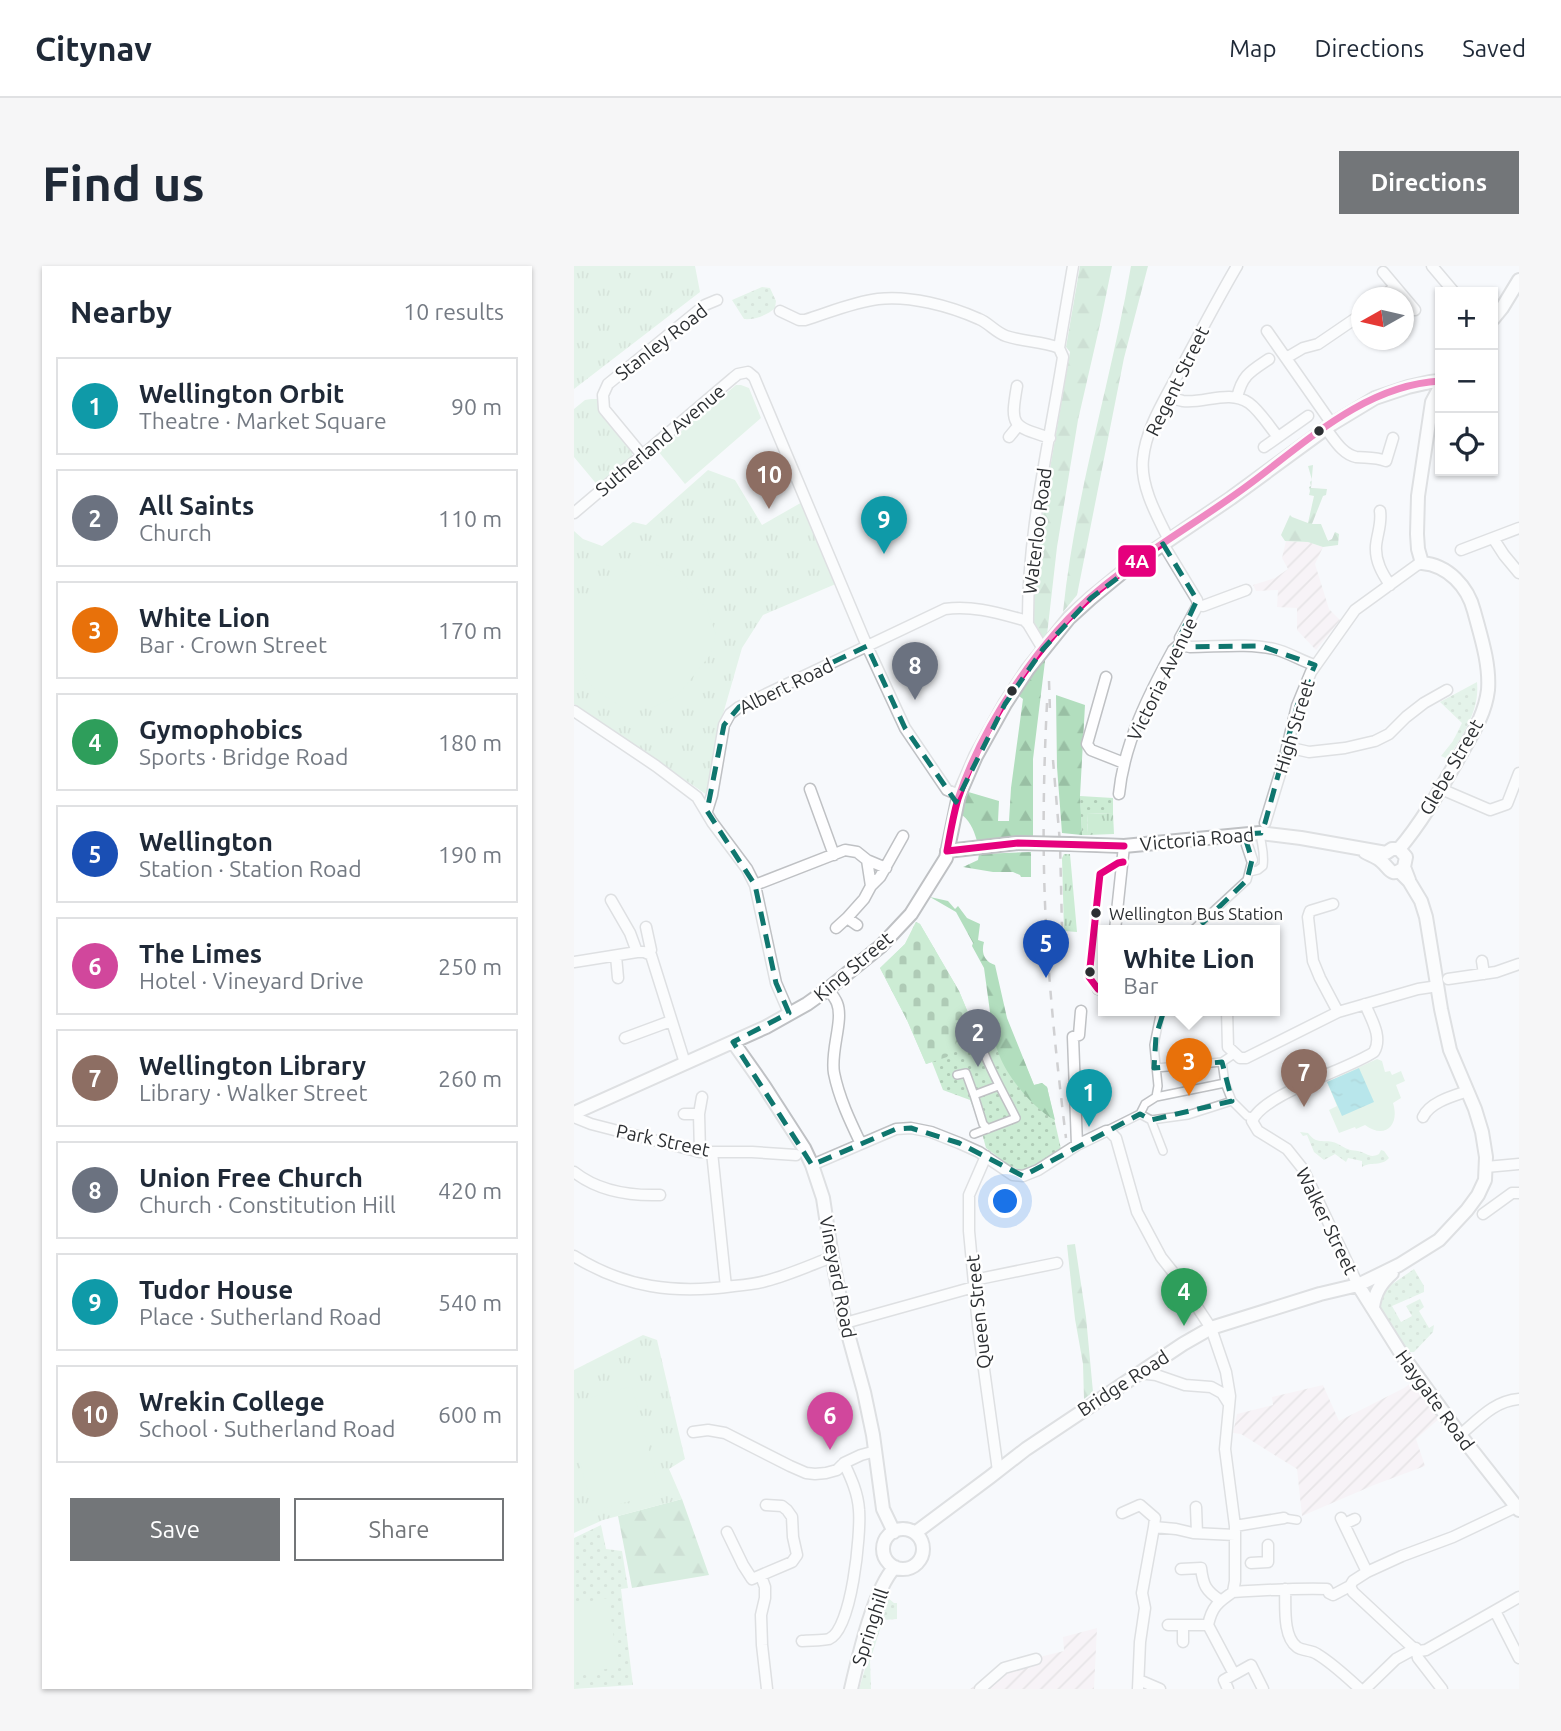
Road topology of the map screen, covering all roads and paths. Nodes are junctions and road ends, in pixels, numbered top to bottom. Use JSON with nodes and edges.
{"nodes":[{"id":1,"x":1073,"y":266,"type":"edge"},
{"id":2,"x":1237,"y":266,"type":"edge"},
{"id":3,"x":1432,"y":266,"type":"edge"},
{"id":4,"x":1383,"y":272,"type":"dead end"},
{"id":5,"x":1519,"y":279,"type":"edge"},
{"id":6,"x":1395,"y":287,"type":"edge"},
{"id":7,"x":1450,"y":287,"type":"edge"},
{"id":8,"x":717,"y":300,"type":"dead end"},
{"id":9,"x":779,"y":311,"type":"dead end"},
{"id":10,"x":1498,"y":313,"type":"edge"},
{"id":11,"x":1351,"y":322,"type":"edge"},
{"id":12,"x":1267,"y":331,"type":"dead end"},
{"id":13,"x":1059,"y":348,"type":"junction"},
{"id":14,"x":1286,"y":358,"type":"junction"},
{"id":15,"x":1269,"y":359,"type":"dead end"},
{"id":16,"x":1435,"y":382,"type":"edge"},
{"id":17,"x":1017,"y":386,"type":"dead end"},
{"id":18,"x":1167,"y":395,"type":"junction"},
{"id":19,"x":1237,"y":398,"type":"junction"},
{"id":20,"x":1435,"y":398,"type":"edge"},
{"id":21,"x":1308,"y":416,"type":"dead end"},
{"id":22,"x":1018,"y":426,"type":"junction"},
{"id":23,"x":1329,"y":426,"type":"junction"},
{"id":24,"x":1009,"y":437,"type":"dead end"},
{"id":25,"x":1278,"y":437,"type":"junction"},
{"id":26,"x":1050,"y":438,"type":"junction"},
{"id":27,"x":1392,"y":438,"type":"dead end"},
{"id":28,"x":1264,"y":447,"type":"dead end"},
{"id":29,"x":642,"y":455,"type":"junction"},
{"id":30,"x":1380,"y":511,"type":"dead end"},
{"id":31,"x":574,"y":513,"type":"edge"},
{"id":32,"x":1519,"y":528,"type":"edge"},
{"id":33,"x":1493,"y":538,"type":"junction"},
{"id":34,"x":1166,"y":542,"type":"junction"},
{"id":35,"x":1461,"y":550,"type":"dead end"},
{"id":36,"x":1422,"y":563,"type":"junction"},
{"id":37,"x":1519,"y":573,"type":"edge"},
{"id":38,"x":1390,"y":585,"type":"junction"},
{"id":39,"x":1246,"y":590,"type":"dead end"},
{"id":40,"x":1198,"y":605,"type":"junction"},
{"id":41,"x":1028,"y":624,"type":"junction"},
{"id":42,"x":1181,"y":643,"type":"junction"},
{"id":43,"x":867,"y":646,"type":"junction"},
{"id":44,"x":1043,"y":649,"type":"junction"},
{"id":45,"x":1315,"y":665,"type":"junction"},
{"id":46,"x":1106,"y":677,"type":"dead end"},
{"id":47,"x":1447,"y":690,"type":"dead end"},
{"id":48,"x":574,"y":711,"type":"edge"},
{"id":49,"x":1287,"y":747,"type":"junction"},
{"id":50,"x":1124,"y":763,"type":"junction"},
{"id":51,"x":1519,"y":773,"type":"edge"},
{"id":52,"x":810,"y":789,"type":"dead end"},
{"id":53,"x":1441,"y":789,"type":"junction"},
{"id":54,"x":1119,"y":794,"type":"dead end"},
{"id":55,"x":959,"y":795,"type":"junction"},
{"id":56,"x":707,"y":811,"type":"junction"},
{"id":57,"x":1257,"y":830,"type":"junction"},
{"id":58,"x":903,"y":836,"type":"dead end"},
{"id":59,"x":1124,"y":846,"type":"junction"},
{"id":60,"x":947,"y":851,"type":"junction"},
{"id":61,"x":834,"y":855,"type":"junction"},
{"id":62,"x":1396,"y":859,"type":"junction"},
{"id":63,"x":867,"y":860,"type":"junction"},
{"id":64,"x":1252,"y":860,"type":"joint"},
{"id":65,"x":886,"y":868,"type":"junction"},
{"id":66,"x":1250,"y":872,"type":"junction"},
{"id":67,"x":755,"y":885,"type":"junction"},
{"id":68,"x":871,"y":886,"type":"junction"},
{"id":69,"x":611,"y":900,"type":"dead end"},
{"id":70,"x":1334,"y":904,"type":"dead end"},
{"id":71,"x":857,"y":925,"type":"dead end"},
{"id":72,"x":1116,"y":925,"type":"edge"},
{"id":73,"x":1197,"y":925,"type":"edge"},
{"id":74,"x":646,"y":927,"type":"dead end"},
{"id":75,"x":636,"y":952,"type":"junction"},
{"id":76,"x":648,"y":953,"type":"junction"},
{"id":77,"x":616,"y":956,"type":"junction"},
{"id":78,"x":1482,"y":961,"type":"dead end"},
{"id":79,"x":574,"y":962,"type":"edge"},
{"id":80,"x":1519,"y":964,"type":"edge"},
{"id":81,"x":615,"y":973,"type":"dead end"},
{"id":82,"x":1484,"y":974,"type":"junction"},
{"id":83,"x":1441,"y":982,"type":"junction"},
{"id":84,"x":828,"y":989,"type":"junction"},
{"id":85,"x":1365,"y":1004,"type":"junction"},
{"id":86,"x":1081,"y":1011,"type":"dead end"},
{"id":87,"x":1338,"y":1012,"type":"junction"},
{"id":88,"x":789,"y":1013,"type":"junction"},
{"id":89,"x":1160,"y":1016,"type":"edge"},
{"id":90,"x":1227,"y":1016,"type":"edge"},
{"id":91,"x":974,"y":1020,"type":"dead end"},
{"id":92,"x":671,"y":1021,"type":"junction"},
{"id":93,"x":625,"y":1038,"type":"dead end"},
{"id":94,"x":733,"y":1042,"type":"junction"},
{"id":95,"x":1234,"y":1054,"type":"junction"},
{"id":96,"x":1222,"y":1062,"type":"junction"},
{"id":97,"x":685,"y":1063,"type":"junction"},
{"id":98,"x":1156,"y":1068,"type":"junction"},
{"id":99,"x":957,"y":1075,"type":"dead end"},
{"id":100,"x":1225,"y":1083,"type":"junction"},
{"id":101,"x":998,"y":1086,"type":"junction"},
{"id":102,"x":1468,"y":1091,"type":"junction"},
{"id":103,"x":974,"y":1095,"type":"junction"},
{"id":104,"x":702,"y":1097,"type":"dead end"},
{"id":105,"x":1156,"y":1097,"type":"junction"},
{"id":106,"x":1232,"y":1101,"type":"junction"},
{"id":107,"x":684,"y":1114,"type":"dead end"},
{"id":108,"x":699,"y":1114,"type":"junction"},
{"id":109,"x":1140,"y":1114,"type":"junction"},
{"id":110,"x":574,"y":1115,"type":"edge"},
{"id":111,"x":1253,"y":1117,"type":"junction"},
{"id":112,"x":1423,"y":1117,"type":"dead end"},
{"id":113,"x":1151,"y":1120,"type":"junction"},
{"id":114,"x":988,"y":1129,"type":"junction"},
{"id":115,"x":1106,"y":1131,"type":"junction"},
{"id":116,"x":974,"y":1134,"type":"dead end"},
{"id":117,"x":861,"y":1144,"type":"junction"},
{"id":118,"x":1075,"y":1147,"type":"junction"},
{"id":119,"x":1163,"y":1151,"type":"dead end"},
{"id":120,"x":700,"y":1152,"type":"junction"},
{"id":121,"x":712,"y":1152,"type":"junction"},
{"id":122,"x":986,"y":1156,"type":"junction"},
{"id":123,"x":806,"y":1159,"type":"junction"},
{"id":124,"x":1519,"y":1164,"type":"edge"},
{"id":125,"x":1486,"y":1167,"type":"junction"},
{"id":126,"x":574,"y":1172,"type":"edge"},
{"id":127,"x":1519,"y":1193,"type":"edge"},
{"id":128,"x":660,"y":1195,"type":"dead end"},
{"id":129,"x":1483,"y":1214,"type":"dead end"},
{"id":130,"x":574,"y":1256,"type":"edge"},
{"id":131,"x":832,"y":1258,"type":"junction"},
{"id":132,"x":1057,"y":1263,"type":"dead end"},
{"id":133,"x":1399,"y":1265,"type":"junction"},
{"id":134,"x":974,"y":1284,"type":"junction"},
{"id":135,"x":1358,"y":1285,"type":"junction"},
{"id":136,"x":726,"y":1287,"type":"junction"},
{"id":137,"x":1373,"y":1307,"type":"junction"},
{"id":138,"x":845,"y":1323,"type":"junction"},
{"id":139,"x":1211,"y":1328,"type":"junction"},
{"id":140,"x":1226,"y":1372,"type":"junction"},
{"id":141,"x":1139,"y":1373,"type":"junction"},
{"id":142,"x":1211,"y":1387,"type":"junction"},
{"id":143,"x":1519,"y":1399,"type":"edge"},
{"id":144,"x":1229,"y":1405,"type":"junction"},
{"id":145,"x":693,"y":1433,"type":"dead end"},
{"id":146,"x":1460,"y":1434,"type":"junction"},
{"id":147,"x":876,"y":1451,"type":"junction"},
{"id":148,"x":844,"y":1463,"type":"junction"},
{"id":149,"x":998,"y":1471,"type":"junction"},
{"id":150,"x":766,"y":1505,"type":"dead end"},
{"id":151,"x":1196,"y":1507,"type":"dead end"},
{"id":152,"x":1517,"y":1509,"type":"edge"},
{"id":153,"x":1122,"y":1513,"type":"dead end"},
{"id":154,"x":1284,"y":1518,"type":"joint"},
{"id":155,"x":1355,"y":1519,"type":"dead end"},
{"id":156,"x":1297,"y":1520,"type":"dead end"},
{"id":157,"x":1154,"y":1527,"type":"junction"},
{"id":158,"x":1236,"y":1531,"type":"junction"},
{"id":159,"x":727,"y":1532,"type":"dead end"},
{"id":160,"x":894,"y":1532,"type":"junction"},
{"id":161,"x":1195,"y":1533,"type":"junction"},
{"id":162,"x":915,"y":1534,"type":"junction"},
{"id":163,"x":1268,"y":1545,"type":"dead end"},
{"id":164,"x":1242,"y":1563,"type":"junction"},
{"id":165,"x":895,"y":1567,"type":"junction"},
{"id":166,"x":1181,"y":1569,"type":"dead end"},
{"id":167,"x":1367,"y":1572,"type":"junction"},
{"id":168,"x":761,"y":1576,"type":"junction"},
{"id":169,"x":1350,"y":1587,"type":"junction"},
{"id":170,"x":1286,"y":1589,"type":"junction"},
{"id":171,"x":1233,"y":1592,"type":"junction"},
{"id":172,"x":1519,"y":1597,"type":"edge"},
{"id":173,"x":1220,"y":1600,"type":"junction"},
{"id":174,"x":1495,"y":1611,"type":"junction"},
{"id":175,"x":1168,"y":1625,"type":"dead end"},
{"id":176,"x":1183,"y":1625,"type":"junction"},
{"id":177,"x":1208,"y":1625,"type":"junction"},
{"id":178,"x":802,"y":1641,"type":"dead end"},
{"id":179,"x":1182,"y":1642,"type":"dead end"},
{"id":180,"x":1418,"y":1650,"type":"junction"},
{"id":181,"x":1519,"y":1658,"type":"edge"},
{"id":182,"x":1037,"y":1659,"type":"dead end"},
{"id":183,"x":1234,"y":1674,"type":"junction"},
{"id":184,"x":1138,"y":1684,"type":"edge"},
{"id":185,"x":767,"y":1689,"type":"edge"},
{"id":186,"x":851,"y":1689,"type":"edge"},
{"id":187,"x":980,"y":1689,"type":"edge"},
{"id":188,"x":1160,"y":1689,"type":"edge"},
{"id":189,"x":1228,"y":1689,"type":"edge"},
{"id":190,"x":1263,"y":1689,"type":"edge"},
{"id":191,"x":1360,"y":1689,"type":"edge"},
{"id":192,"x":1365,"y":1689,"type":"edge"},
{"id":193,"x":1442,"y":1689,"type":"edge"}],
"edges":[{"from":1,"to":13,"type":"street","name":"Waterloo Road"},
{"from":2,"to":18,"type":"street","name":"Regent Street"},
{"from":3,"to":7,"type":"street"},
{"from":4,"to":6,"type":"street"},
{"from":5,"to":10,"type":"street"},
{"from":8,"to":29,"type":"street","name":"Stanley Road"},
{"from":9,"to":13,"type":"street"},
{"from":11,"to":14,"type":"street"},
{"from":12,"to":14,"type":"street"},
{"from":13,"to":26,"type":"street","name":"Waterloo Road"},
{"from":14,"to":23,"type":"street"},
{"from":15,"to":19,"type":"street"},
{"from":16,"to":23,"type":"street","name":"King Street"},
{"from":17,"to":22,"type":"street"},
{"from":18,"to":19,"type":"street"},
{"from":18,"to":34,"type":"street","name":"Regent Street"},
{"from":19,"to":25,"type":"street"},
{"from":20,"to":36,"type":"street"},
{"from":21,"to":25,"type":"street"},
{"from":22,"to":24,"type":"street"},
{"from":22,"to":26,"type":"street"},
{"from":23,"to":27,"type":"street"},
{"from":23,"to":34,"type":"street","name":"King Street"},
{"from":25,"to":28,"type":"street"},
{"from":26,"to":41,"type":"street","name":"Waterloo Road"},
{"from":29,"to":31,"type":"street","name":"Sutherland Avenue"},
{"from":29,"to":43,"type":"street","name":"Sutherland Avenue"},
{"from":30,"to":38,"type":"street"},
{"from":32,"to":33,"type":"street"},
{"from":33,"to":35,"type":"street"},
{"from":33,"to":37,"type":"street"},
{"from":34,"to":40,"type":"street","name":"Victoria Avenue"},
{"from":34,"to":44,"type":"street","name":"King Street"},
{"from":36,"to":38,"type":"street","name":"High Street"},
{"from":36,"to":53,"type":"street","name":"Glebe Street"},
{"from":38,"to":45,"type":"street","name":"High Street"},
{"from":39,"to":40,"type":"street","name":"Victoria Avenue"},
{"from":40,"to":42,"type":"street","name":"Victoria Avenue"},
{"from":41,"to":43,"type":"street"},
{"from":41,"to":44,"type":"street"},
{"from":42,"to":45,"type":"street"},
{"from":42,"to":50,"type":"street","name":"Victoria Avenue"},
{"from":43,"to":55,"type":"street"},
{"from":43,"to":56,"type":"street","name":"Albert Road"},
{"from":44,"to":55,"type":"street","name":"King Street"},
{"from":45,"to":49,"type":"street","name":"High Street"},
{"from":46,"to":50,"type":"street"},
{"from":47,"to":49,"type":"street"},
{"from":48,"to":56,"type":"street"},
{"from":49,"to":57,"type":"street","name":"High Street"},
{"from":50,"to":54,"type":"street","name":"Victoria Avenue"},
{"from":51,"to":53,"type":"street"},
{"from":52,"to":61,"type":"street"},
{"from":53,"to":62,"type":"street","name":"Glebe Street"},
{"from":55,"to":60,"type":"street","name":"King Street"},
{"from":56,"to":67,"type":"street"},
{"from":57,"to":59,"type":"street","name":"Victoria Road"},
{"from":57,"to":62,"type":"street","name":"Victoria Road"},
{"from":57,"to":64,"type":"street"},
{"from":57,"to":66,"type":"street"},
{"from":58,"to":65,"type":"street"},
{"from":59,"to":60,"type":"street","name":"Victoria Road","bridge":true},
{"from":59,"to":72,"type":"street"},
{"from":60,"to":84,"type":"street","name":"King Street"},
{"from":61,"to":63,"type":"street"},
{"from":61,"to":67,"type":"street"},
{"from":62,"to":83,"type":"street"},
{"from":63,"to":65,"type":"street"},
{"from":63,"to":68,"type":"street"},
{"from":64,"to":66,"type":"street"},
{"from":65,"to":68,"type":"street"},
{"from":66,"to":73,"type":"street"},
{"from":67,"to":88,"type":"street"},
{"from":68,"to":71,"type":"street"},
{"from":69,"to":75,"type":"street"},
{"from":70,"to":87,"type":"street"},
{"from":74,"to":76,"type":"street"},
{"from":75,"to":76,"type":"street"},
{"from":75,"to":77,"type":"street"},
{"from":76,"to":92,"type":"street"},
{"from":77,"to":79,"type":"street"},
{"from":77,"to":81,"type":"street"},
{"from":78,"to":82,"type":"street"},
{"from":80,"to":82,"type":"street"},
{"from":82,"to":83,"type":"street"},
{"from":83,"to":85,"type":"street"},
{"from":83,"to":102,"type":"street"},
{"from":84,"to":88,"type":"street","name":"King Street"},
{"from":84,"to":117,"type":"street"},
{"from":85,"to":87,"type":"street"},
{"from":85,"to":111,"type":"street"},
{"from":86,"to":118,"type":"street"},
{"from":87,"to":95,"type":"street"},
{"from":88,"to":94,"type":"street","name":"King Street"},
{"from":89,"to":98,"type":"street"},
{"from":90,"to":95,"type":"street"},
{"from":91,"to":101,"type":"street"},
{"from":92,"to":93,"type":"street"},
{"from":92,"to":97,"type":"street"},
{"from":94,"to":97,"type":"street","name":"King Street"},
{"from":94,"to":123,"type":"street","name":"Vineyard Road"},
{"from":95,"to":96,"type":"street"},
{"from":96,"to":98,"type":"street"},
{"from":96,"to":100,"type":"street"},
{"from":97,"to":110,"type":"street","name":"King Street"},
{"from":98,"to":105,"type":"street"},
{"from":99,"to":103,"type":"street"},
{"from":100,"to":105,"type":"street"},
{"from":100,"to":106,"type":"street"},
{"from":101,"to":103,"type":"street"},
{"from":101,"to":114,"type":"street"},
{"from":102,"to":112,"type":"street"},
{"from":102,"to":125,"type":"street"},
{"from":103,"to":114,"type":"street"},
{"from":104,"to":108,"type":"street"},
{"from":105,"to":109,"type":"street"},
{"from":106,"to":111,"type":"street"},
{"from":106,"to":113,"type":"street"},
{"from":107,"to":108,"type":"street"},
{"from":108,"to":120,"type":"street"},
{"from":109,"to":113,"type":"street"},
{"from":109,"to":115,"type":"street"},
{"from":110,"to":120,"type":"street","name":"Park Street"},
{"from":111,"to":135,"type":"street","name":"Walker Street"},
{"from":113,"to":119,"type":"street"},
{"from":114,"to":116,"type":"street"},
{"from":115,"to":118,"type":"street"},
{"from":115,"to":139,"type":"street"},
{"from":117,"to":122,"type":"street"},
{"from":117,"to":123,"type":"street"},
{"from":118,"to":122,"type":"street"},
{"from":120,"to":121,"type":"street","name":"Park Street"},
{"from":121,"to":123,"type":"street","name":"Park Street"},
{"from":121,"to":136,"type":"street"},
{"from":122,"to":134,"type":"street","name":"Queen Street"},
{"from":123,"to":131,"type":"street","name":"Vineyard Road"},
{"from":124,"to":125,"type":"street"},
{"from":125,"to":133,"type":"street"},
{"from":126,"to":128,"type":"street"},
{"from":127,"to":129,"type":"street"},
{"from":130,"to":136,"type":"street"},
{"from":131,"to":136,"type":"street"},
{"from":131,"to":138,"type":"street","name":"Vineyard Road"},
{"from":132,"to":134,"type":"street"},
{"from":133,"to":135,"type":"street","name":"Bridge Road"},
{"from":133,"to":137,"type":"street"},
{"from":134,"to":138,"type":"street"},
{"from":134,"to":149,"type":"street","name":"Queen Street"},
{"from":135,"to":137,"type":"street","name":"Haygate Road"},
{"from":135,"to":139,"type":"street","name":"Bridge Road"},
{"from":137,"to":146,"type":"street","name":"Haygate Road"},
{"from":138,"to":147,"type":"street","name":"Vineyard Road"},
{"from":139,"to":140,"type":"street"},
{"from":139,"to":141,"type":"street","name":"Bridge Road"},
{"from":140,"to":142,"type":"street"},
{"from":140,"to":144,"type":"street"},
{"from":141,"to":142,"type":"street"},
{"from":141,"to":149,"type":"street","name":"Bridge Road"},
{"from":142,"to":144,"type":"street"},
{"from":143,"to":146,"type":"street"},
{"from":144,"to":158,"type":"street"},
{"from":145,"to":148,"type":"street"},
{"from":146,"to":152,"type":"street","name":"Haygate Road"},
{"from":147,"to":148,"type":"street"},
{"from":147,"to":160,"type":"street","name":"Vineyard Road"},
{"from":148,"to":178,"type":"street"},
{"from":149,"to":162,"type":"street","name":"Bridge Road"},
{"from":150,"to":168,"type":"street"},
{"from":151,"to":161,"type":"street"},
{"from":152,"to":167,"type":"street"},
{"from":153,"to":157,"type":"street"},
{"from":154,"to":156,"type":"street"},
{"from":154,"to":158,"type":"street"},
{"from":155,"to":167,"type":"street"},
{"from":157,"to":161,"type":"street"},
{"from":157,"to":184,"type":"street"},
{"from":158,"to":161,"type":"street"},
{"from":158,"to":164,"type":"street"},
{"from":159,"to":168,"type":"street"},
{"from":160,"to":162,"type":"street"},
{"from":160,"to":165,"type":"street"},
{"from":162,"to":165,"type":"street"},
{"from":163,"to":164,"type":"street"},
{"from":164,"to":171,"type":"street"},
{"from":165,"to":186,"type":"street","name":"Springhill"},
{"from":166,"to":173,"type":"street"},
{"from":167,"to":169,"type":"street"},
{"from":168,"to":185,"type":"street"},
{"from":169,"to":170,"type":"street"},
{"from":169,"to":180,"type":"street"},
{"from":170,"to":171,"type":"street"},
{"from":170,"to":191,"type":"street"},
{"from":171,"to":173,"type":"street"},
{"from":172,"to":174,"type":"street"},
{"from":173,"to":177,"type":"street"},
{"from":174,"to":180,"type":"street"},
{"from":174,"to":181,"type":"street"},
{"from":175,"to":176,"type":"street"},
{"from":176,"to":177,"type":"street"},
{"from":176,"to":179,"type":"street"},
{"from":177,"to":183,"type":"street"},
{"from":180,"to":192,"type":"street"},
{"from":180,"to":193,"type":"street"},
{"from":182,"to":187,"type":"street"},
{"from":183,"to":189,"type":"street"},
{"from":183,"to":190,"type":"street"},
{"from":184,"to":188,"type":"street"}]}
